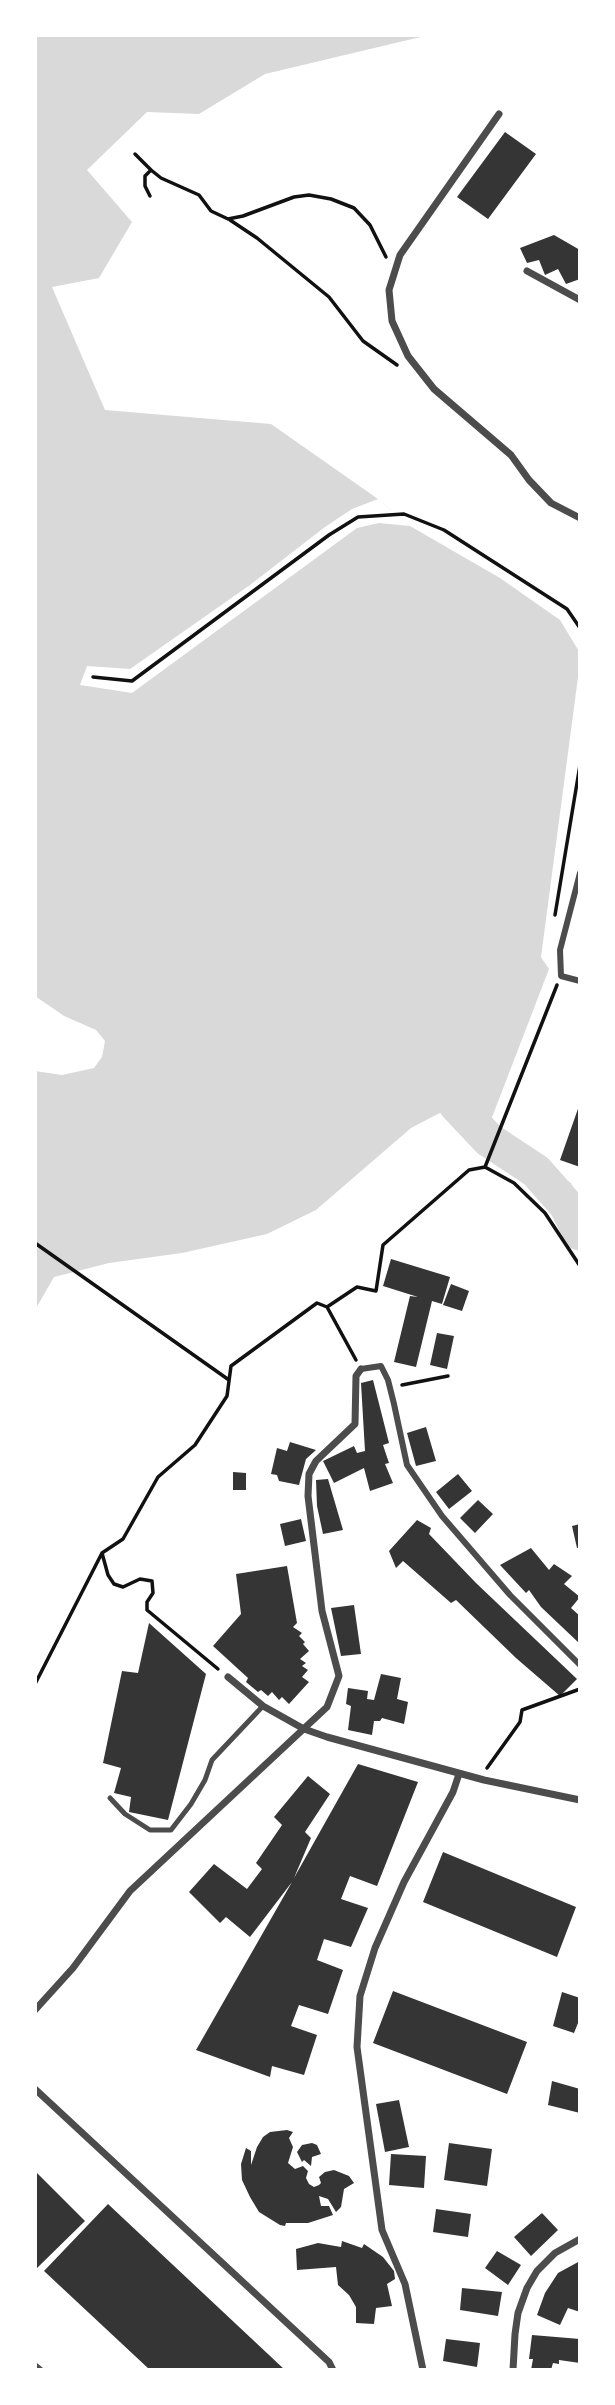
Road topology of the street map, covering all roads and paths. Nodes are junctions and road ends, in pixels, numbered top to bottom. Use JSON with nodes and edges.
{"nodes":[{"id":1,"x":499,"y":114,"type":"dead end"},
{"id":2,"x":135,"y":154,"type":"dead end"},
{"id":3,"x":151,"y":170,"type":"junction"},
{"id":4,"x":150,"y":196,"type":"dead end"},
{"id":5,"x":228,"y":219,"type":"junction"},
{"id":6,"x":527,"y":271,"type":"dead end"},
{"id":7,"x":394,"y":275,"type":"junction"},
{"id":8,"x":580,"y":300,"type":"edge"},
{"id":9,"x":403,"y":369,"type":"dead end"},
{"id":10,"x":580,"y":518,"type":"edge"},
{"id":11,"x":580,"y":628,"type":"edge"},
{"id":12,"x":93,"y":677,"type":"dead end"},
{"id":13,"x":580,"y":765,"type":"edge"},
{"id":14,"x":580,"y":873,"type":"edge"},
{"id":15,"x":578,"y":881,"type":"edge"},
{"id":16,"x":554,"y":921,"type":"dead end"},
{"id":17,"x":561,"y":976,"type":"junction"},
{"id":18,"x":580,"y":981,"type":"edge"},
{"id":19,"x":485,"y":1167,"type":"junction"},
{"id":20,"x":35,"y":1243,"type":"edge"},
{"id":21,"x":580,"y":1266,"type":"edge"},
{"id":22,"x":327,"y":1307,"type":"junction"},
{"id":23,"x":362,"y":1369,"type":"junction"},
{"id":24,"x":449,"y":1377,"type":"dead end"},
{"id":25,"x":229,"y":1380,"type":"junction"},
{"id":26,"x":390,"y":1387,"type":"junction"},
{"id":27,"x":102,"y":1553,"type":"junction"},
{"id":28,"x":580,"y":1665,"type":"edge"},
{"id":29,"x":228,"y":1677,"type":"joint"},
{"id":30,"x":35,"y":1684,"type":"edge"},
{"id":31,"x":580,"y":1689,"type":"edge"},
{"id":32,"x":263,"y":1706,"type":"junction"},
{"id":33,"x":304,"y":1729,"type":"junction"},
{"id":34,"x":459,"y":1774,"type":"junction"},
{"id":35,"x":484,"y":1780,"type":"junction"},
{"id":36,"x":110,"y":1798,"type":"dead end"},
{"id":37,"x":580,"y":1800,"type":"edge"},
{"id":38,"x":35,"y":2010,"type":"edge"},
{"id":39,"x":35,"y":2089,"type":"edge"},
{"id":40,"x":580,"y":2239,"type":"edge"},
{"id":41,"x":35,"y":2366,"type":"edge"},
{"id":42,"x":40,"y":2370,"type":"edge"},
{"id":43,"x":332,"y":2370,"type":"edge"},
{"id":44,"x":423,"y":2370,"type":"edge"},
{"id":45,"x":513,"y":2370,"type":"edge"}],
"edges":[{"from":1,"to":7,"type":"street"},
{"from":2,"to":3,"type":"path"},
{"from":3,"to":4,"type":"path"},
{"from":3,"to":5,"type":"path"},
{"from":5,"to":7,"type":"path"},
{"from":5,"to":9,"type":"path"},
{"from":6,"to":8,"type":"street"},
{"from":7,"to":10,"type":"street"},
{"from":11,"to":12,"type":"path"},
{"from":13,"to":16,"type":"path"},
{"from":14,"to":15,"type":"street"},
{"from":15,"to":17,"type":"street"},
{"from":17,"to":18,"type":"street"},
{"from":17,"to":19,"type":"path"},
{"from":19,"to":21,"type":"path"},
{"from":19,"to":22,"type":"path"},
{"from":20,"to":25,"type":"path"},
{"from":22,"to":23,"type":"path"},
{"from":22,"to":25,"type":"path"},
{"from":23,"to":26,"type":"street"},
{"from":23,"to":33,"type":"street"},
{"from":24,"to":26,"type":"path"},
{"from":25,"to":27,"type":"path"},
{"from":26,"to":28,"type":"street"},
{"from":27,"to":29,"type":"path"},
{"from":27,"to":30,"type":"path"},
{"from":29,"to":32,"type":"street"},
{"from":31,"to":35,"type":"path"},
{"from":32,"to":33,"type":"street"},
{"from":32,"to":36,"type":"lane"},
{"from":33,"to":34,"type":"street"},
{"from":33,"to":38,"type":"street"},
{"from":34,"to":35,"type":"street"},
{"from":34,"to":44,"type":"street"},
{"from":35,"to":37,"type":"street"},
{"from":39,"to":43,"type":"street"},
{"from":40,"to":45,"type":"street"},
{"from":41,"to":42,"type":"street"}]}
